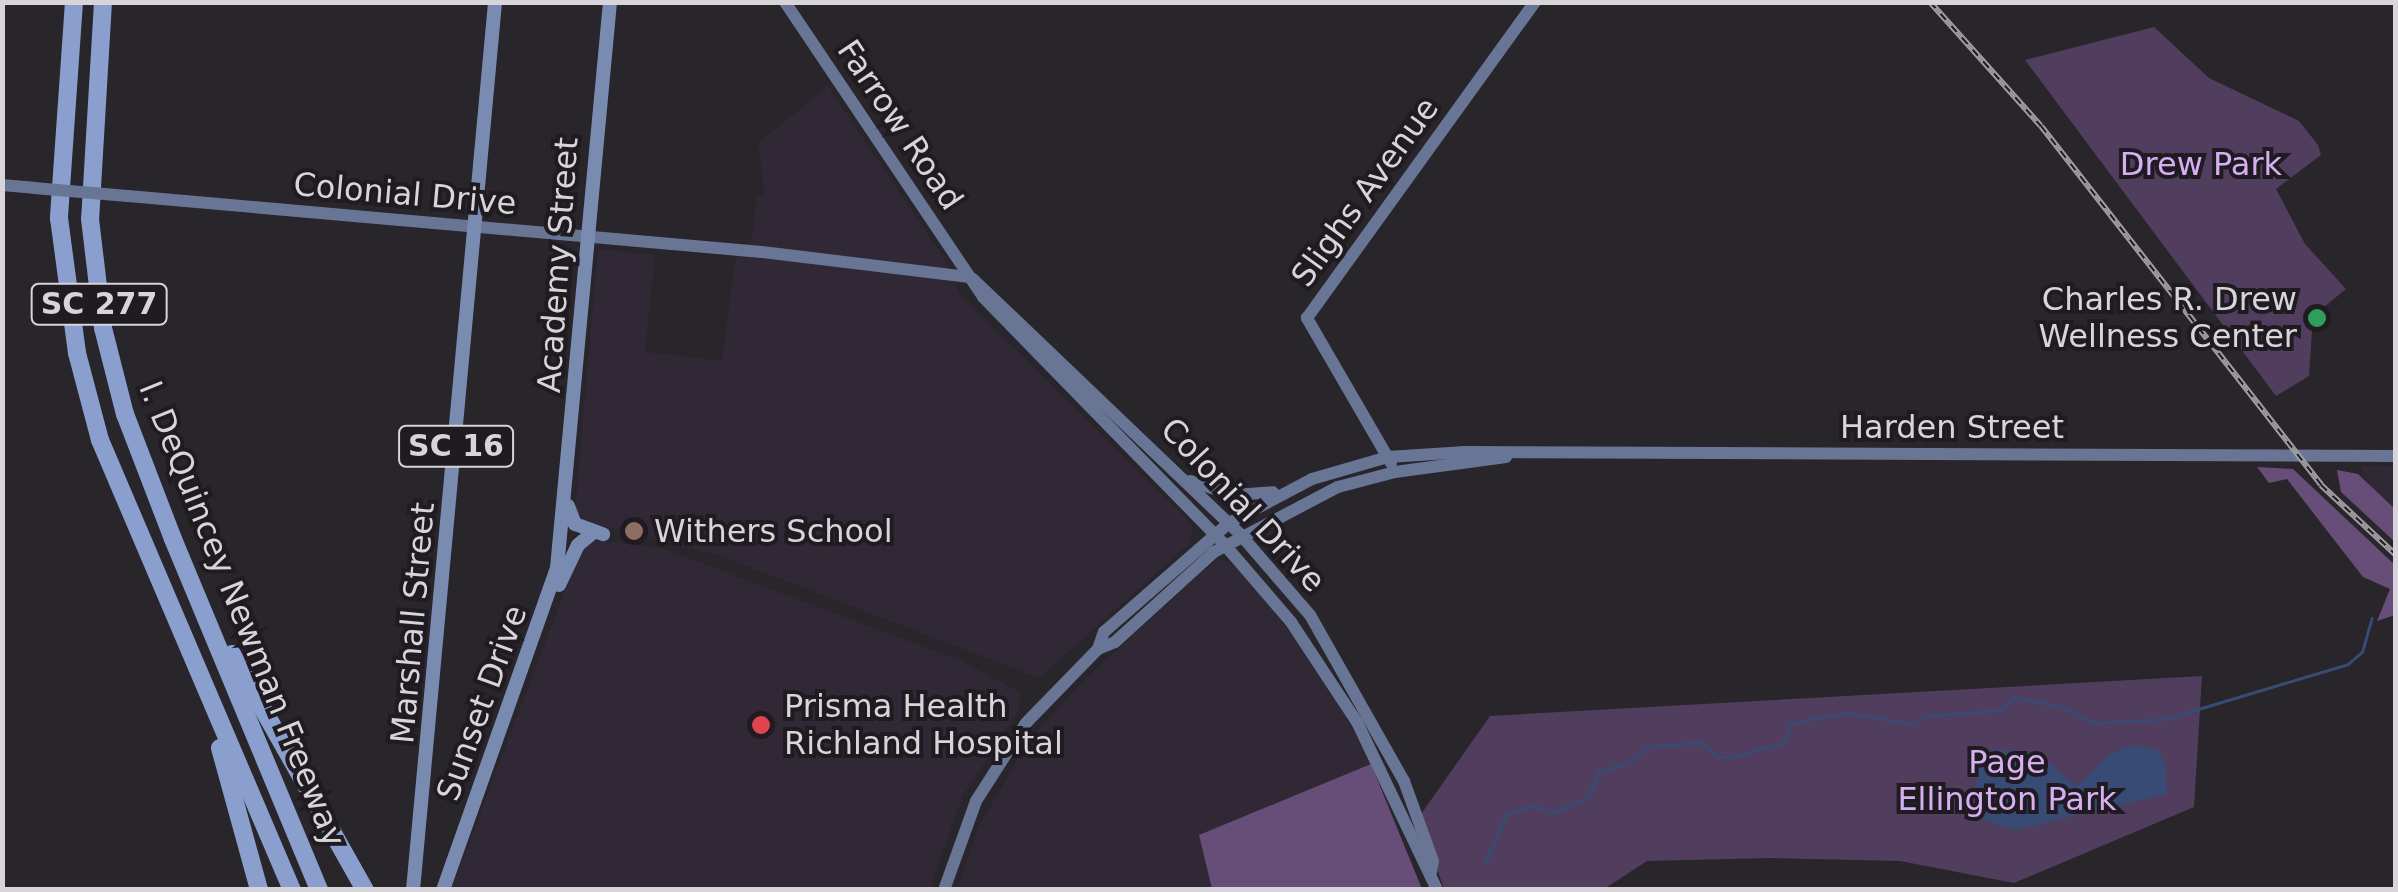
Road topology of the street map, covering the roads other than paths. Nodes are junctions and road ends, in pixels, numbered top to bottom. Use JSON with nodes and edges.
{"nodes":[{"id":1,"x":74,"y":2,"type":"edge"},
{"id":2,"x":495,"y":2,"type":"edge"},
{"id":3,"x":610,"y":2,"type":"edge"},
{"id":4,"x":785,"y":2,"type":"edge"},
{"id":5,"x":1535,"y":2,"type":"edge"},
{"id":6,"x":103,"y":8,"type":"edge"},
{"id":7,"x":2,"y":185,"type":"edge"},
{"id":8,"x":474,"y":227,"type":"junction"},
{"id":9,"x":592,"y":237,"type":"junction"},
{"id":10,"x":970,"y":278,"type":"junction"},
{"id":11,"x":2396,"y":446,"type":"edge"},
{"id":12,"x":1509,"y":456,"type":"junction"},
{"id":13,"x":2388,"y":456,"type":"edge"},
{"id":14,"x":1388,"y":457,"type":"junction"},
{"id":15,"x":1395,"y":472,"type":"junction"},
{"id":16,"x":1182,"y":477,"type":"junction"},
{"id":17,"x":1290,"y":489,"type":"junction"},
{"id":18,"x":565,"y":490,"type":"junction"},
{"id":19,"x":1229,"y":523,"type":"junction"},
{"id":20,"x":561,"y":532,"type":"joint"},
{"id":21,"x":1214,"y":533,"type":"junction"},
{"id":22,"x":1240,"y":534,"type":"junction"},
{"id":23,"x":1224,"y":544,"type":"junction"},
{"id":24,"x":188,"y":576,"type":"junction"},
{"id":25,"x":166,"y":597,"type":"junction"},
{"id":26,"x":548,"y":603,"type":"junction"},
{"id":27,"x":1098,"y":649,"type":"junction"},
{"id":28,"x":1431,"y":872,"type":"junction"},
{"id":29,"x":259,"y":890,"type":"edge"},
{"id":30,"x":292,"y":890,"type":"edge"},
{"id":31,"x":319,"y":890,"type":"edge"},
{"id":32,"x":365,"y":890,"type":"edge"},
{"id":33,"x":413,"y":890,"type":"edge"},
{"id":34,"x":444,"y":890,"type":"edge"},
{"id":35,"x":944,"y":890,"type":"edge"},
{"id":36,"x":1436,"y":890,"type":"edge"}],
"edges":[{"from":1,"to":25,"type":"highway","name":"I. DeQuincey Newman Freeway","number":"SC 277"},
{"from":2,"to":8,"type":"main road","name":"Marshall Street","number":"SC 16"},
{"from":3,"to":9,"type":"main road","name":"Academy Street"},
{"from":4,"to":10,"type":"main road","name":"Farrow Road"},
{"from":5,"to":14,"type":"main road","name":"Slighs Avenue"},
{"from":6,"to":24,"type":"highway","name":"I. DeQuincey Newman Freeway","number":"SC 277"},
{"from":7,"to":8,"type":"main road","name":"Colonial Drive","bridge":true},
{"from":8,"to":9,"type":"main road","name":"Colonial Drive"},
{"from":8,"to":33,"type":"main road","name":"Marshall Street","number":"SC 16"},
{"from":9,"to":10,"type":"main road","name":"Colonial Drive"},
{"from":9,"to":18,"type":"main road","name":"Academy Street"},
{"from":10,"to":16,"type":"main road","name":"Colonial Drive"},
{"from":10,"to":21,"type":"main road","name":"Colonial Drive"},
{"from":11,"to":13,"type":"main road"},
{"from":12,"to":13,"type":"main road","name":"Harden Street"},
{"from":12,"to":14,"type":"main road","name":"Harden Street"},
{"from":12,"to":15,"type":"main road","name":"Harden Street"},
{"from":14,"to":15,"type":"main road","name":"Slighs Avenue"},
{"from":14,"to":17,"type":"main road","name":"Harden Street"},
{"from":15,"to":22,"type":"main road","name":"Harden Street"},
{"from":16,"to":17,"type":"main road"},
{"from":16,"to":19,"type":"main road","name":"Colonial Drive"},
{"from":17,"to":19,"type":"main road","name":"Harden Street"},
{"from":18,"to":20,"type":"main road","name":"Academy Street"},
{"from":18,"to":26,"type":"main road"},
{"from":19,"to":21,"type":"main road","name":"Harden Street"},
{"from":19,"to":22,"type":"main road","name":"Colonial Drive"},
{"from":20,"to":26,"type":"main road","name":"Sunset Drive"},
{"from":21,"to":23,"type":"main road","name":"Colonial Drive"},
{"from":21,"to":27,"type":"main road","name":"Harden Street"},
{"from":22,"to":23,"type":"main road","name":"Harden Street"},
{"from":22,"to":28,"type":"main road","name":"Colonial Drive"},
{"from":23,"to":27,"type":"main road","name":"Harden Street"},
{"from":23,"to":28,"type":"main road","name":"Colonial Drive"},
{"from":24,"to":31,"type":"highway","name":"I. DeQuincey Newman Freeway","number":"SC 277"},
{"from":24,"to":32,"type":"highway"},
{"from":25,"to":29,"type":"highway"},
{"from":25,"to":30,"type":"highway","name":"I. DeQuincey Newman Freeway","number":"SC 277"},
{"from":26,"to":34,"type":"main road","name":"Sunset Drive"},
{"from":27,"to":35,"type":"main road","name":"Harden Street"},
{"from":28,"to":36,"type":"main road","name":"Colonial Drive"}]}
